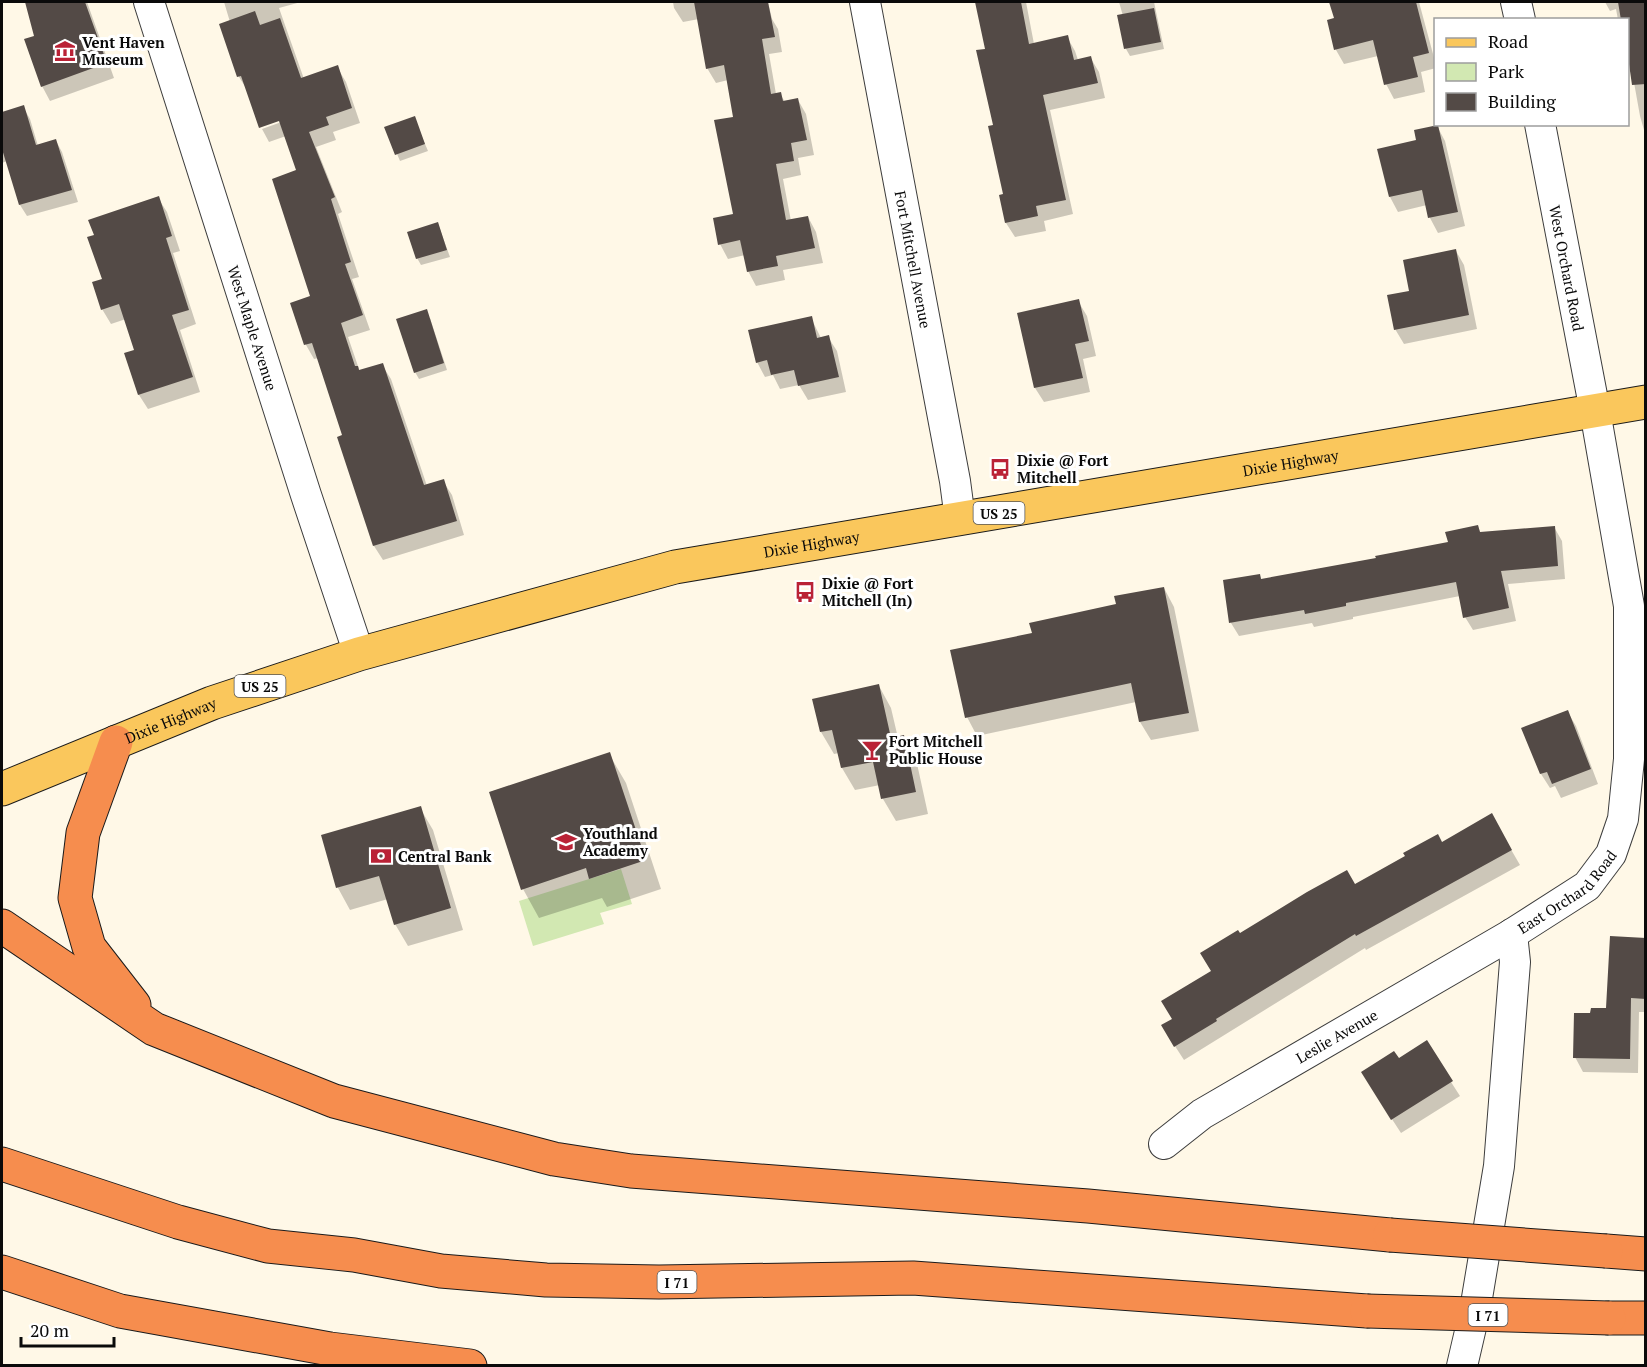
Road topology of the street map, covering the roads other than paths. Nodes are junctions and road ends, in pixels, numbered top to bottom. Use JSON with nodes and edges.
{"nodes":[{"id":1,"x":149,"y":2,"type":"edge"},
{"id":2,"x":865,"y":2,"type":"edge"},
{"id":3,"x":1516,"y":2,"type":"edge"},
{"id":4,"x":1520,"y":18,"type":"edge"},
{"id":5,"x":1540,"y":126,"type":"edge"},
{"id":6,"x":1646,"y":402,"type":"edge"},
{"id":7,"x":1595,"y":411,"type":"junction"},
{"id":8,"x":960,"y":519,"type":"junction"},
{"id":9,"x":359,"y":654,"type":"junction"},
{"id":10,"x":116,"y":742,"type":"junction"},
{"id":11,"x":2,"y":789,"type":"edge"},
{"id":12,"x":2,"y":926,"type":"edge"},
{"id":13,"x":1512,"y":934,"type":"junction"},
{"id":14,"x":154,"y":1029,"type":"junction"},
{"id":15,"x":1164,"y":1144,"type":"dead end"},
{"id":16,"x":2,"y":1164,"type":"edge"},
{"id":17,"x":1646,"y":1254,"type":"edge"},
{"id":18,"x":2,"y":1272,"type":"edge"},
{"id":19,"x":1646,"y":1318,"type":"edge"},
{"id":20,"x":470,"y":1365,"type":"edge"},
{"id":21,"x":1462,"y":1365,"type":"edge"}],
"edges":[{"from":1,"to":9,"type":"street","name":"West Maple Avenue"},
{"from":2,"to":8,"type":"street","name":"Fort Mitchell Avenue"},
{"from":3,"to":4,"type":"street"},
{"from":5,"to":7,"type":"street","name":"West Orchard Road"},
{"from":6,"to":7,"type":"main road","name":"Dixie Highway","number":"US 25"},
{"from":7,"to":8,"type":"main road","name":"Dixie Highway","number":"US 25"},
{"from":7,"to":13,"type":"street","name":"East Orchard Road"},
{"from":8,"to":9,"type":"main road","name":"Dixie Highway","number":"US 25"},
{"from":9,"to":10,"type":"main road","name":"Dixie Highway","number":"US 25"},
{"from":10,"to":11,"type":"main road","name":"Dixie Highway","number":"US 25"},
{"from":10,"to":14,"type":"highway"},
{"from":12,"to":14,"type":"highway"},
{"from":13,"to":15,"type":"street","name":"Leslie Avenue"},
{"from":13,"to":21,"type":"street","name":"East Orchard Road"},
{"from":14,"to":17,"type":"highway","bridge":true},
{"from":16,"to":19,"type":"highway","number":"I 71","bridge":true},
{"from":18,"to":20,"type":"highway"}]}
